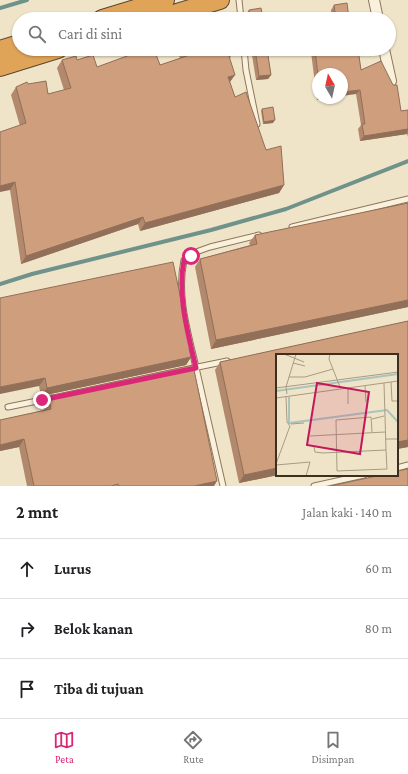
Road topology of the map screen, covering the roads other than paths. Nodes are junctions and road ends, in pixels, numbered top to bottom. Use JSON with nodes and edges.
{"nodes":[{"id":1,"x":165,"y":0,"type":"edge"},
{"id":2,"x":220,"y":0,"type":"edge"},
{"id":3,"x":239,"y":0,"type":"edge"},
{"id":4,"x":374,"y":0,"type":"edge"},
{"id":5,"x":125,"y":12,"type":"edge"},
{"id":6,"x":180,"y":12,"type":"edge"},
{"id":7,"x":240,"y":12,"type":"edge"},
{"id":8,"x":377,"y":12,"type":"edge"},
{"id":9,"x":12,"y":46,"type":"edge"},
{"id":10,"x":0,"y":50,"type":"edge"},
{"id":11,"x":35,"y":56,"type":"edge"},
{"id":12,"x":245,"y":56,"type":"edge"},
{"id":13,"x":386,"y":56,"type":"edge"},
{"id":14,"x":0,"y":67,"type":"edge"},
{"id":15,"x":391,"y":81,"type":"edge"},
{"id":16,"x":257,"y":124,"type":"edge"},
{"id":17,"x":408,"y":199,"type":"edge"},
{"id":18,"x":286,"y":229,"type":"edge"},
{"id":19,"x":263,"y":234,"type":"edge"},
{"id":20,"x":234,"y":360,"type":"edge"},
{"id":21,"x":196,"y":368,"type":"junction"},
{"id":22,"x":187,"y":369,"type":"edge"},
{"id":23,"x":56,"y":397,"type":"edge"},
{"id":24,"x":8,"y":407,"type":"dead end"},
{"id":25,"x":408,"y":465,"type":"edge"},
{"id":26,"x":398,"y":468,"type":"edge"},
{"id":27,"x":359,"y":476,"type":"edge"},
{"id":28,"x":223,"y":486,"type":"edge"},
{"id":29,"x":314,"y":486,"type":"edge"}],
"edges":[{"from":1,"to":5,"type":"highway"},
{"from":2,"to":6,"type":"highway"},
{"from":3,"to":7,"type":"lane"},
{"from":4,"to":8,"type":"street"},
{"from":9,"to":10,"type":"highway"},
{"from":11,"to":14,"type":"highway"},
{"from":12,"to":16,"type":"lane"},
{"from":13,"to":15,"type":"street"},
{"from":17,"to":18,"type":"lane"},
{"from":19,"to":21,"type":"lane"},
{"from":20,"to":21,"type":"lane"},
{"from":21,"to":22,"type":"lane"},
{"from":21,"to":28,"type":"lane"},
{"from":23,"to":24,"type":"lane"},
{"from":25,"to":26,"type":"lane"},
{"from":27,"to":29,"type":"lane"}]}
